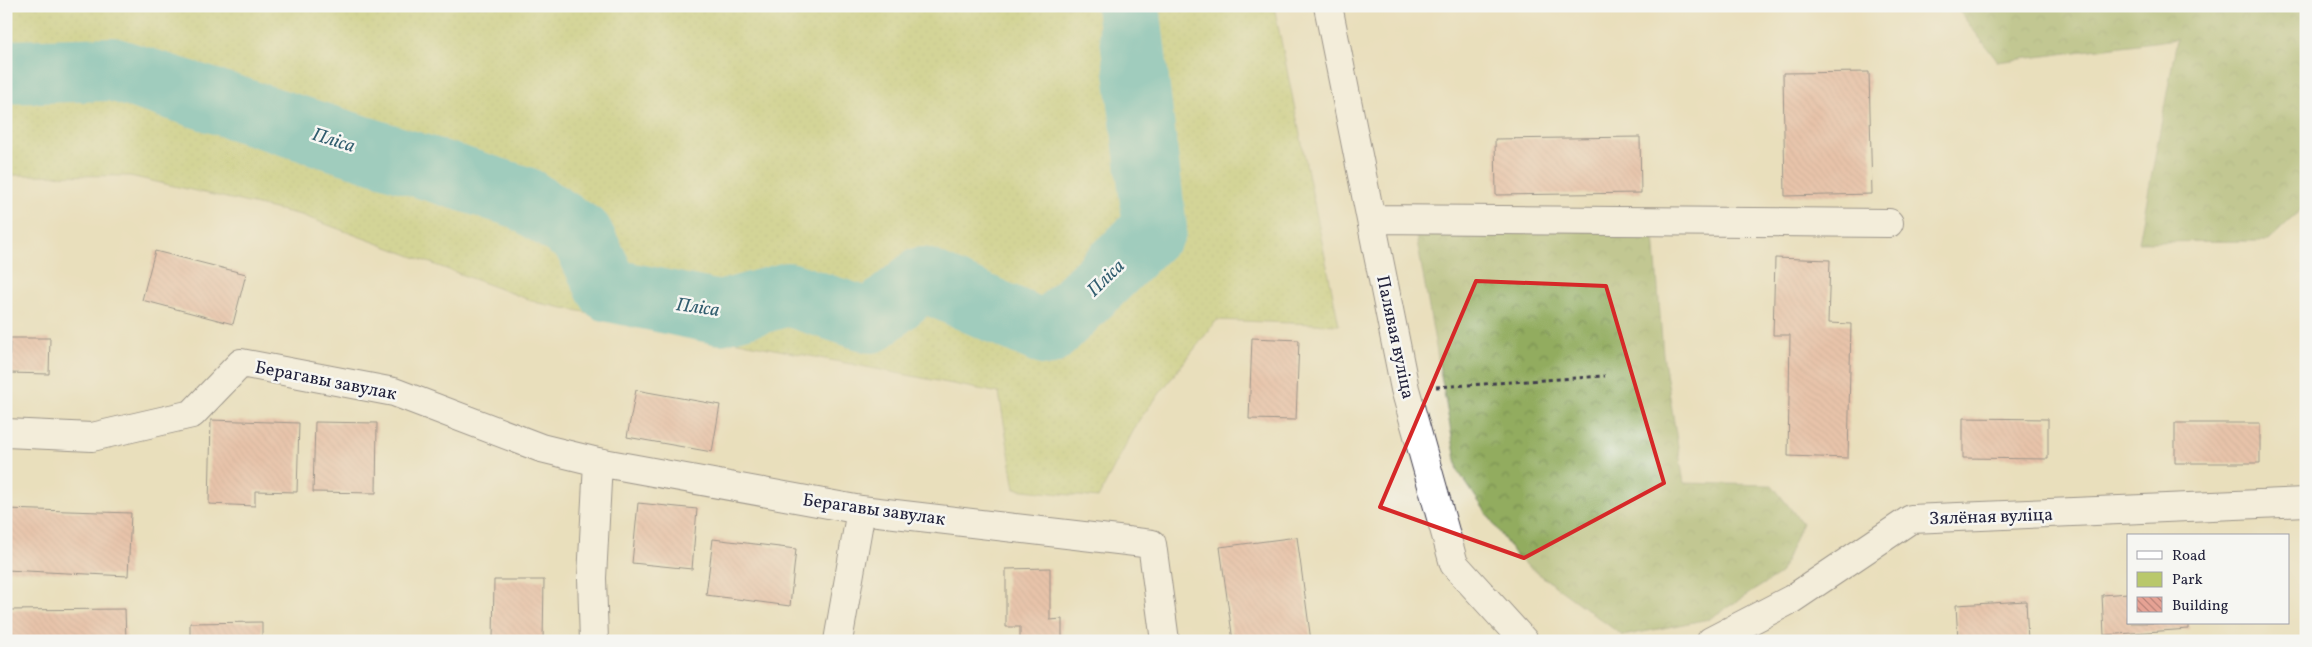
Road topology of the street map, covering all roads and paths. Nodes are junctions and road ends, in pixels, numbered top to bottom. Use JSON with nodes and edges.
{"nodes":[{"id":1,"x":1328,"y":6,"type":"edge"},
{"id":2,"x":1371,"y":219,"type":"junction"},
{"id":3,"x":1889,"y":223,"type":"dead end"},
{"id":4,"x":1605,"y":376,"type":"dead end"},
{"id":5,"x":1405,"y":389,"type":"junction"},
{"id":6,"x":6,"y":433,"type":"edge"},
{"id":7,"x":598,"y":462,"type":"junction"},
{"id":8,"x":2306,"y":502,"type":"edge"},
{"id":9,"x":861,"y":510,"type":"junction"},
{"id":10,"x":594,"y":641,"type":"edge"},
{"id":11,"x":838,"y":641,"type":"edge"},
{"id":12,"x":1165,"y":641,"type":"edge"},
{"id":13,"x":1524,"y":641,"type":"edge"},
{"id":14,"x":1711,"y":641,"type":"edge"}],
"edges":[{"from":1,"to":2,"type":"street","name":"Палявая вуліца"},
{"from":2,"to":3,"type":"street"},
{"from":2,"to":5,"type":"street","name":"Палявая вуліца"},
{"from":4,"to":5,"type":"path"},
{"from":5,"to":13,"type":"street","name":"Палявая вуліца"},
{"from":6,"to":7,"type":"street","name":"Берагавы завулак"},
{"from":7,"to":9,"type":"street","name":"Берагавы завулак"},
{"from":7,"to":10,"type":"street"},
{"from":8,"to":14,"type":"street","name":"Зялёная вуліца"},
{"from":9,"to":11,"type":"street"},
{"from":9,"to":12,"type":"street","name":"Берагавы завулак"}]}
